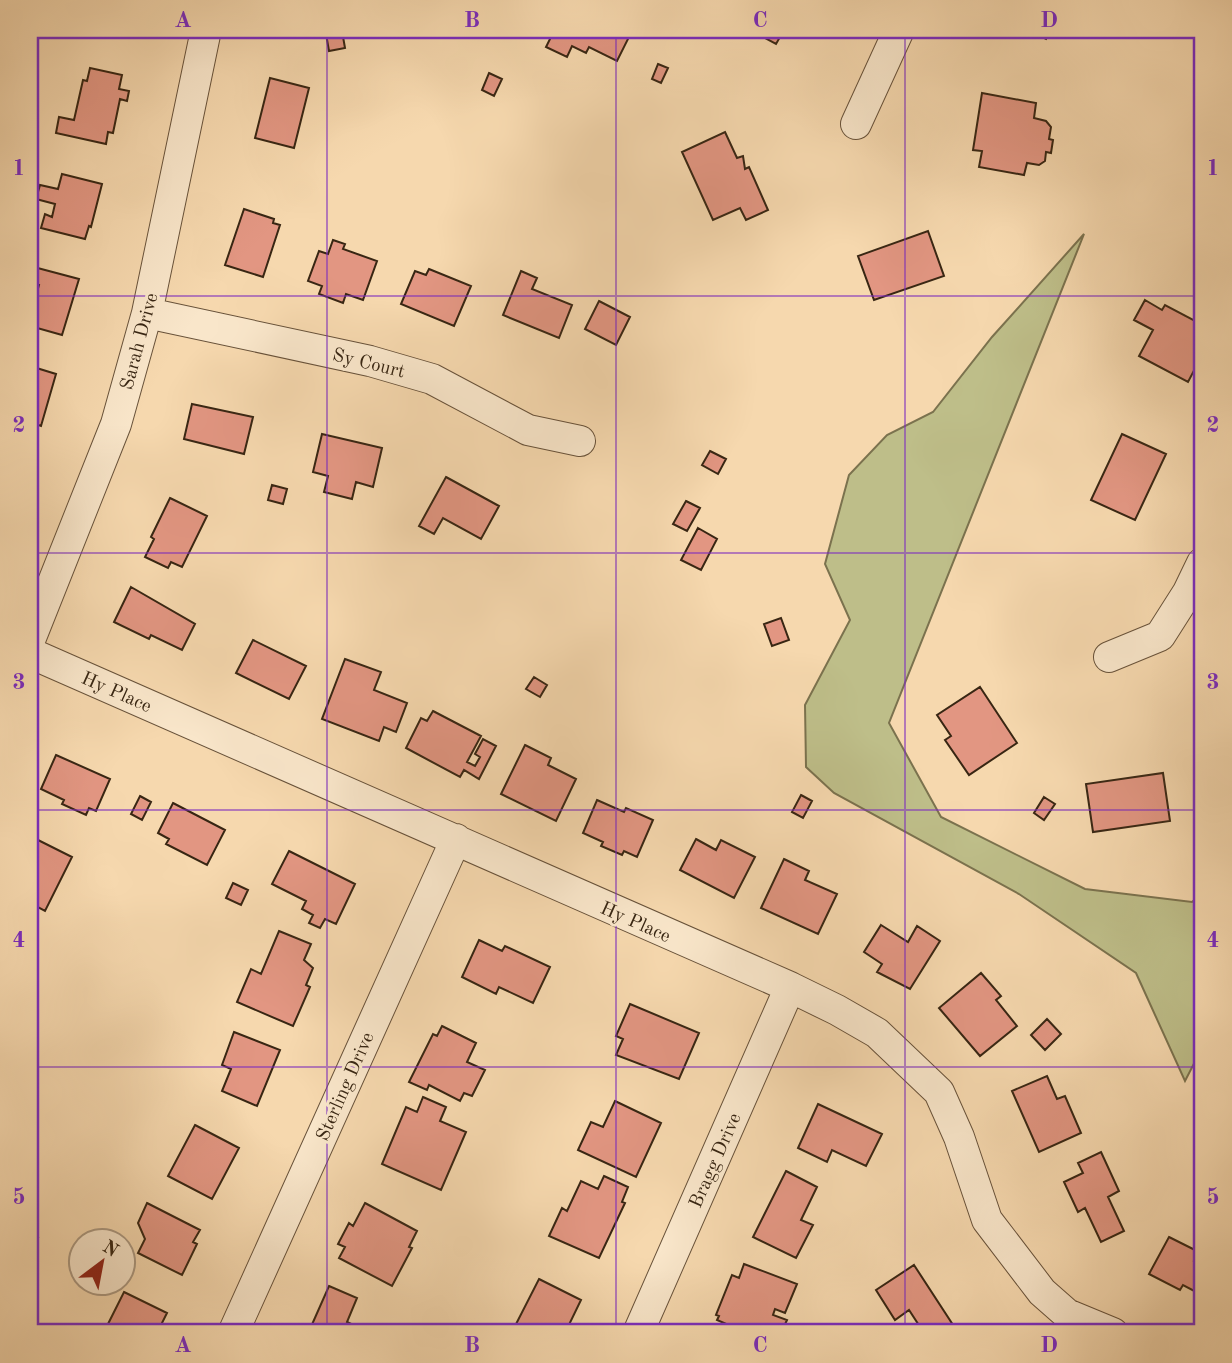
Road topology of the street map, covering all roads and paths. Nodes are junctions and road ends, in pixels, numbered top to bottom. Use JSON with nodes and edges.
{"nodes":[{"id":1,"x":206,"y":30,"type":"edge"},
{"id":2,"x":899,"y":30,"type":"edge"},
{"id":3,"x":856,"y":124,"type":"dead end"},
{"id":4,"x":147,"y":313,"type":"junction"},
{"id":5,"x":580,"y":441,"type":"dead end"},
{"id":6,"x":1202,"y":563,"type":"edge"},
{"id":7,"x":30,"y":640,"type":"edge"},
{"id":8,"x":30,"y":653,"type":"edge"},
{"id":9,"x":1110,"y":657,"type":"dead end"},
{"id":10,"x":456,"y":839,"type":"junction"},
{"id":11,"x":790,"y":987,"type":"junction"},
{"id":12,"x":1062,"y":1324,"type":"edge"},
{"id":13,"x":233,"y":1333,"type":"edge"},
{"id":14,"x":638,"y":1333,"type":"edge"},
{"id":15,"x":1113,"y":1333,"type":"edge"}],
"edges":[{"from":1,"to":4,"type":"street","name":"Sarah Drive"},
{"from":2,"to":3,"type":"street"},
{"from":4,"to":5,"type":"street","name":"Sy Court"},
{"from":4,"to":7,"type":"street","name":"Sarah Drive"},
{"from":6,"to":9,"type":"street"},
{"from":8,"to":10,"type":"street","name":"Hy Place"},
{"from":10,"to":11,"type":"street","name":"Hy Place"},
{"from":10,"to":13,"type":"street","name":"Sterling Drive"},
{"from":11,"to":12,"type":"street","name":"Hy Place"},
{"from":11,"to":14,"type":"street","name":"Bragg Drive"},
{"from":12,"to":15,"type":"street","name":"Hy Place"}]}
